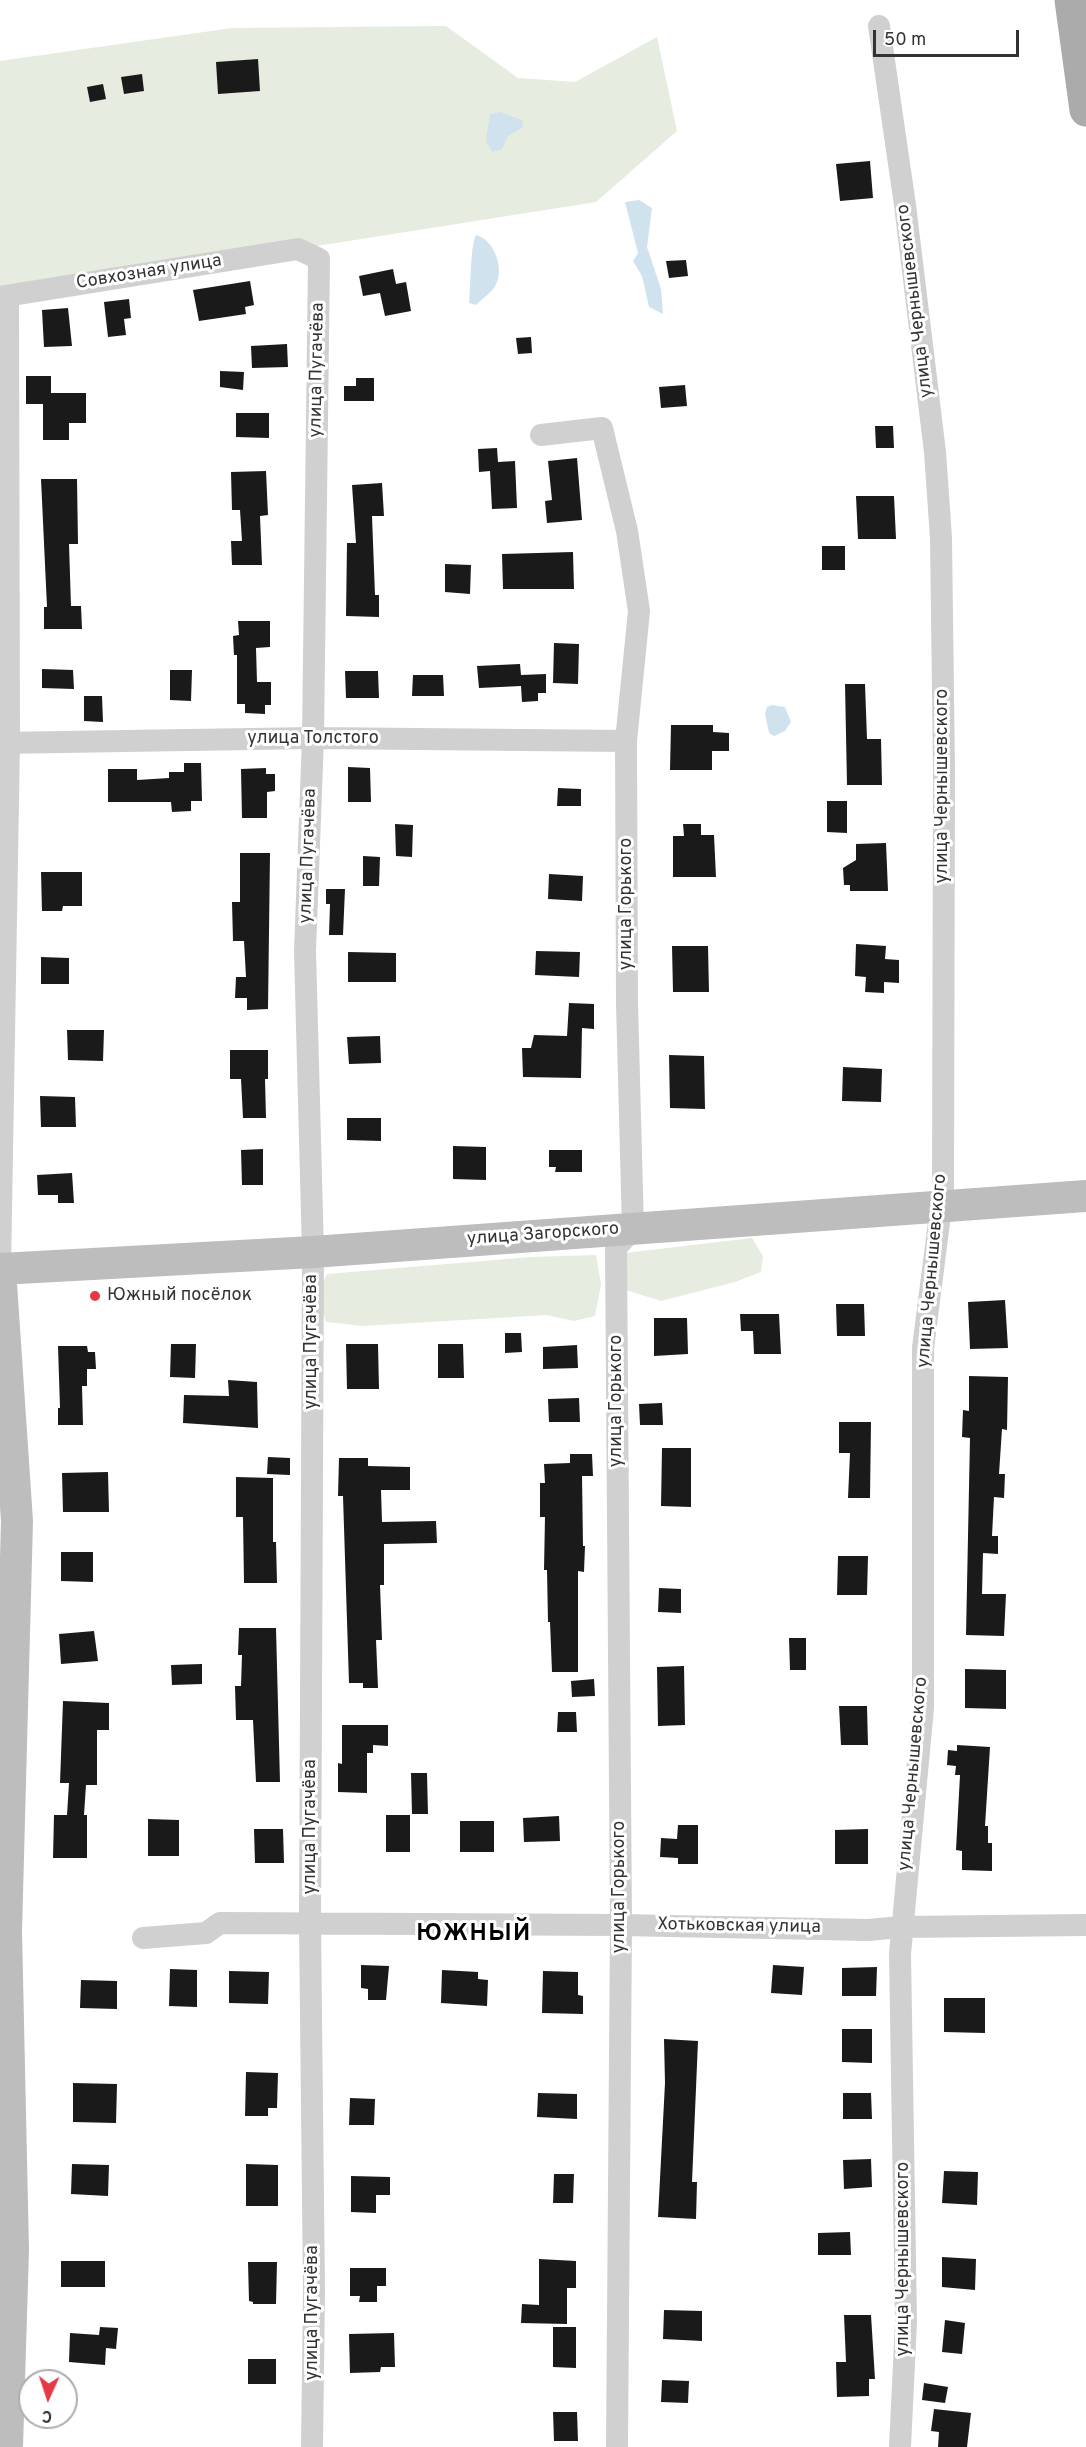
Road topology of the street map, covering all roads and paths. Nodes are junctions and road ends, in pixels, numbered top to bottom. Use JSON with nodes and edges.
{"nodes":[{"id":1,"x":1071,"y":0,"type":"edge"},
{"id":2,"x":879,"y":26,"type":"dead end"},
{"id":3,"x":1086,"y":110,"type":"edge"},
{"id":4,"x":298,"y":249,"type":"joint"},
{"id":5,"x":4,"y":297,"type":"edge"},
{"id":6,"x":541,"y":435,"type":"dead end"},
{"id":7,"x":313,"y":738,"type":"junction"},
{"id":8,"x":627,"y":741,"type":"junction"},
{"id":9,"x":4,"y":743,"type":"edge"},
{"id":10,"x":1086,"y":1196,"type":"edge"},
{"id":11,"x":942,"y":1205,"type":"junction"},
{"id":12,"x":633,"y":1229,"type":"junction"},
{"id":13,"x":313,"y":1252,"type":"junction"},
{"id":14,"x":0,"y":1269,"type":"edge"},
{"id":15,"x":310,"y":1922,"type":"junction"},
{"id":16,"x":621,"y":1925,"type":"junction"},
{"id":17,"x":1086,"y":1925,"type":"edge"},
{"id":18,"x":901,"y":1927,"type":"junction"},
{"id":19,"x":3,"y":1932,"type":"edge"},
{"id":20,"x":143,"y":1938,"type":"dead end"},
{"id":21,"x":7,"y":2447,"type":"edge"},
{"id":22,"x":312,"y":2447,"type":"edge"},
{"id":23,"x":617,"y":2447,"type":"edge"},
{"id":24,"x":900,"y":2447,"type":"edge"}],
"edges":[{"from":1,"to":3,"type":"main road"},
{"from":2,"to":11,"type":"street","name":"улица Чернышевского"},
{"from":4,"to":5,"type":"street","name":"Совхозная улица"},
{"from":4,"to":7,"type":"street","name":"улица Пугачёва"},
{"from":5,"to":9,"type":"street"},
{"from":6,"to":8,"type":"street","name":"улица Горького"},
{"from":7,"to":8,"type":"street","name":"улица Толстого"},
{"from":7,"to":9,"type":"street","name":"улица Толстого"},
{"from":7,"to":13,"type":"street","name":"улица Пугачёва"},
{"from":8,"to":12,"type":"street","name":"улица Горького"},
{"from":9,"to":14,"type":"street"},
{"from":10,"to":11,"type":"street","name":"улица Загорского"},
{"from":11,"to":12,"type":"street","name":"улица Загорского"},
{"from":11,"to":18,"type":"street","name":"улица Чернышевского"},
{"from":12,"to":13,"type":"street","name":"улица Загорского"},
{"from":12,"to":16,"type":"street","name":"улица Горького"},
{"from":13,"to":14,"type":"street","name":"улица Загорского"},
{"from":13,"to":15,"type":"street","name":"улица Пугачёва"},
{"from":14,"to":19,"type":"street"},
{"from":15,"to":16,"type":"street","name":"Хотьковская улица"},
{"from":15,"to":20,"type":"street","name":"Хотьковская улица"},
{"from":15,"to":22,"type":"street","name":"улица Пугачёва"},
{"from":16,"to":18,"type":"street","name":"Хотьковская улица"},
{"from":16,"to":23,"type":"street","name":"улица Горького"},
{"from":17,"to":18,"type":"street","name":"Хотьковская улица"},
{"from":18,"to":24,"type":"street","name":"улица Чернышевского"},
{"from":19,"to":21,"type":"street"}]}
